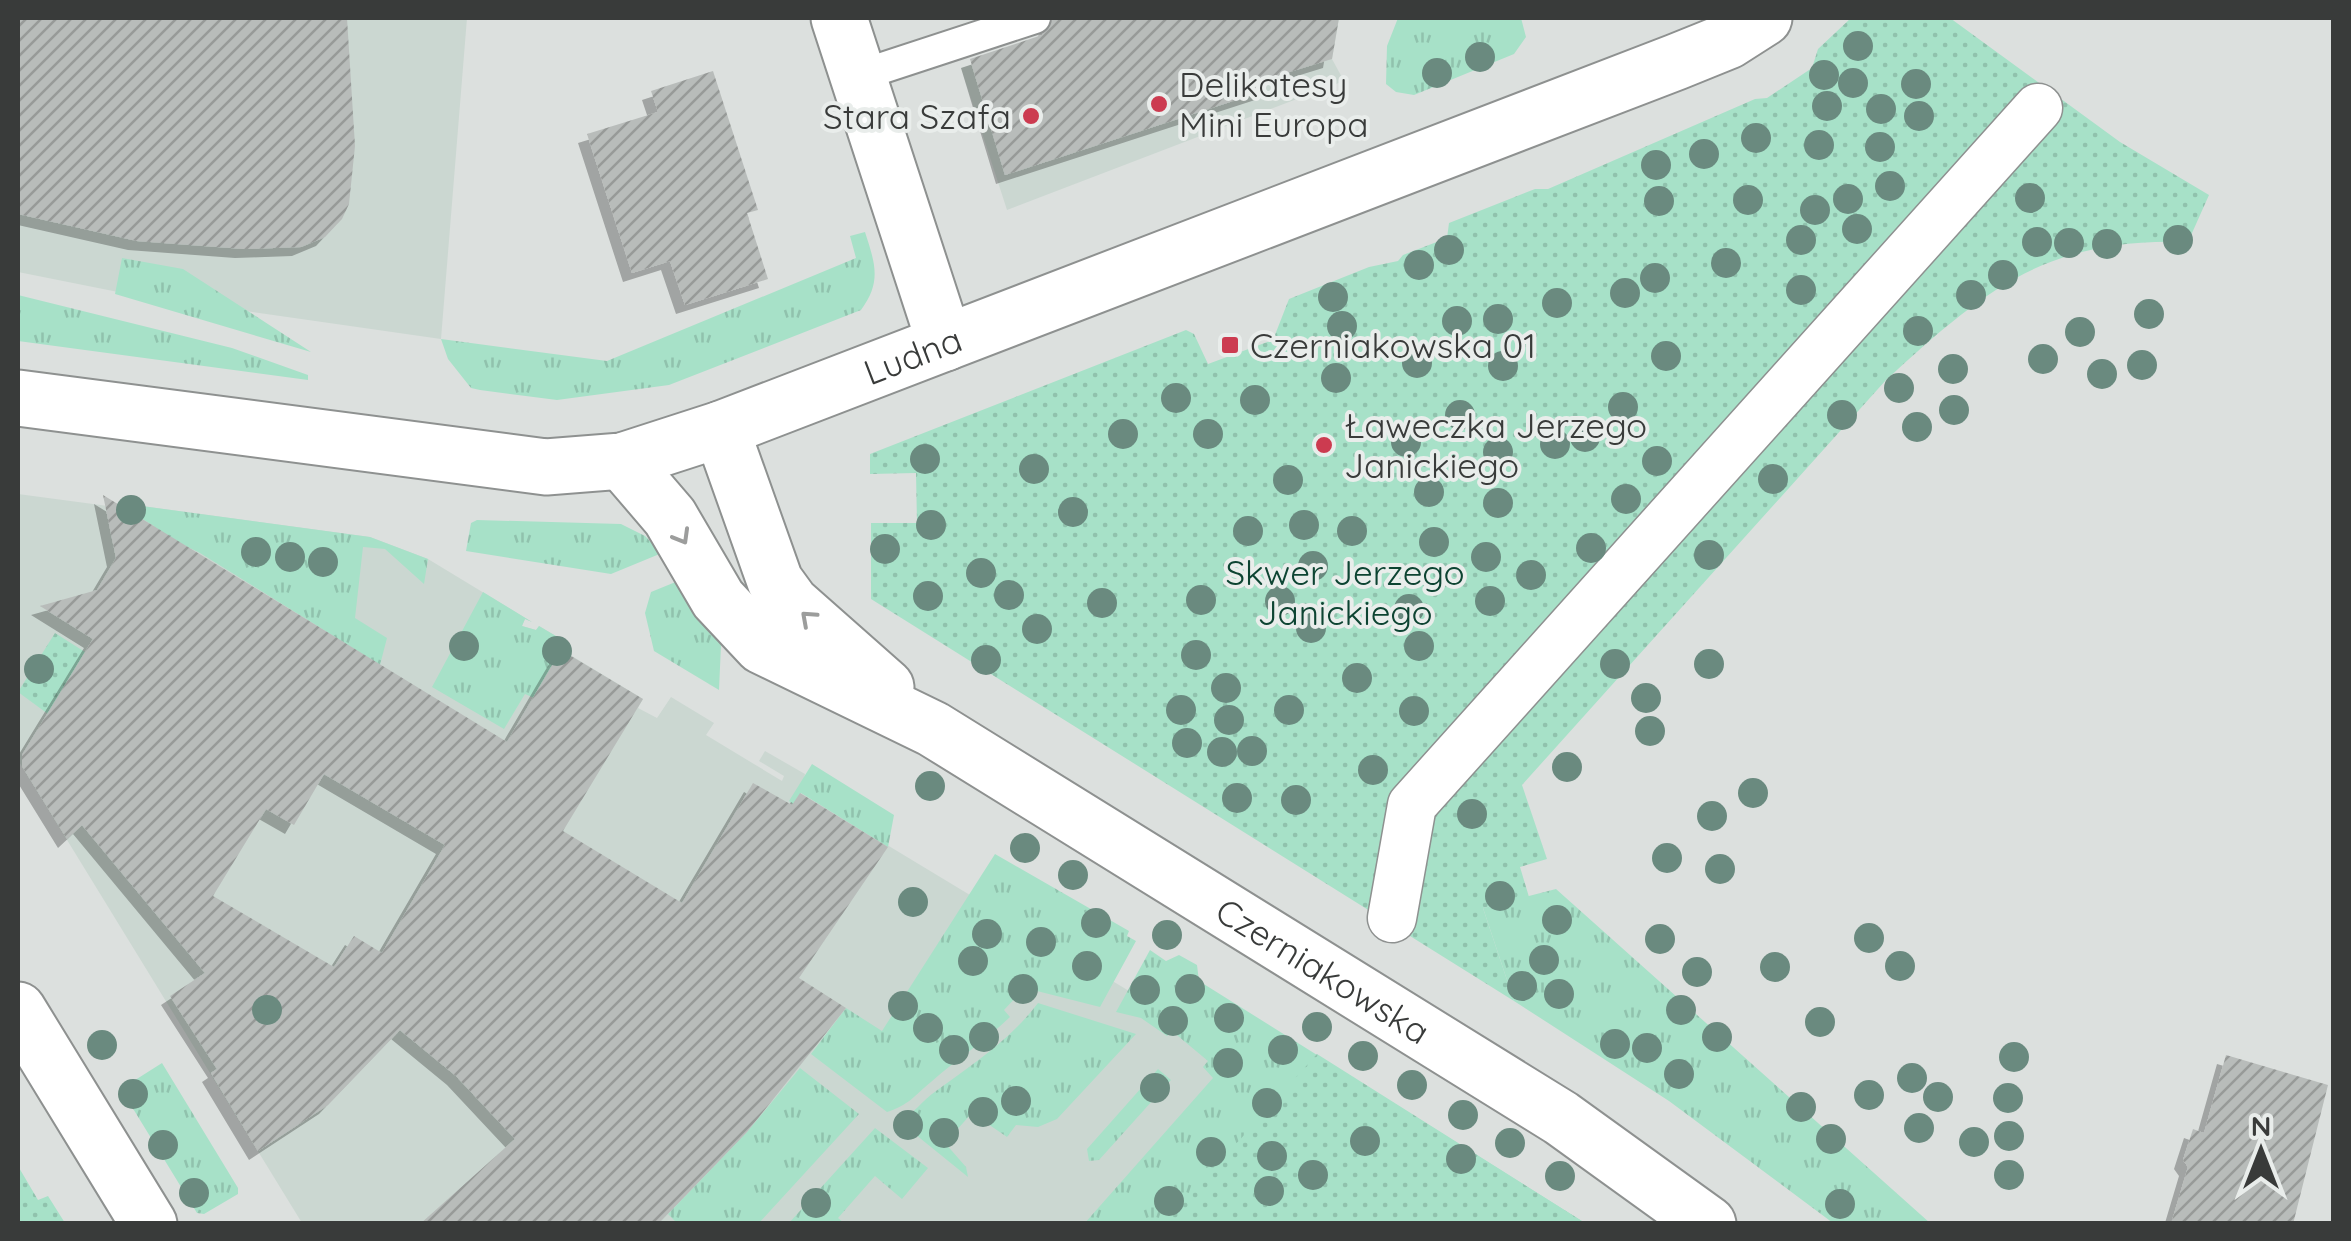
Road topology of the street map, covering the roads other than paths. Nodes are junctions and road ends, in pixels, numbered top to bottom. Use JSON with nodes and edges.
{"nodes":[{"id":1,"x":839,"y":18,"type":"edge"},
{"id":2,"x":1035,"y":18,"type":"edge"},
{"id":3,"x":1764,"y":18,"type":"edge"},
{"id":4,"x":858,"y":76,"type":"junction"},
{"id":5,"x":2038,"y":108,"type":"dead end"},
{"id":6,"x":945,"y":342,"type":"junction"},
{"id":7,"x":18,"y":398,"type":"edge"},
{"id":8,"x":721,"y":429,"type":"junction"},
{"id":9,"x":622,"y":461,"type":"junction"},
{"id":10,"x":933,"y":729,"type":"junction"},
{"id":11,"x":1392,"y":918,"type":"dead end"},
{"id":12,"x":18,"y":1010,"type":"edge"},
{"id":13,"x":149,"y":1224,"type":"edge"},
{"id":14,"x":1708,"y":1224,"type":"edge"}],
"edges":[{"from":1,"to":4,"type":"street"},
{"from":2,"to":4,"type":"lane"},
{"from":3,"to":6,"type":"street","name":"Ludna"},
{"from":4,"to":6,"type":"street"},
{"from":5,"to":11,"type":"street"},
{"from":6,"to":8,"type":"street","name":"Ludna"},
{"from":7,"to":9,"type":"street","name":"Ludna"},
{"from":8,"to":9,"type":"street","name":"Ludna"},
{"from":10,"to":8,"type":"street","name":"Czerniakowska","one_way":true},
{"from":9,"to":10,"type":"street","name":"Czerniakowska","one_way":true},
{"from":10,"to":14,"type":"street","name":"Czerniakowska"},
{"from":12,"to":13,"type":"street"}]}
